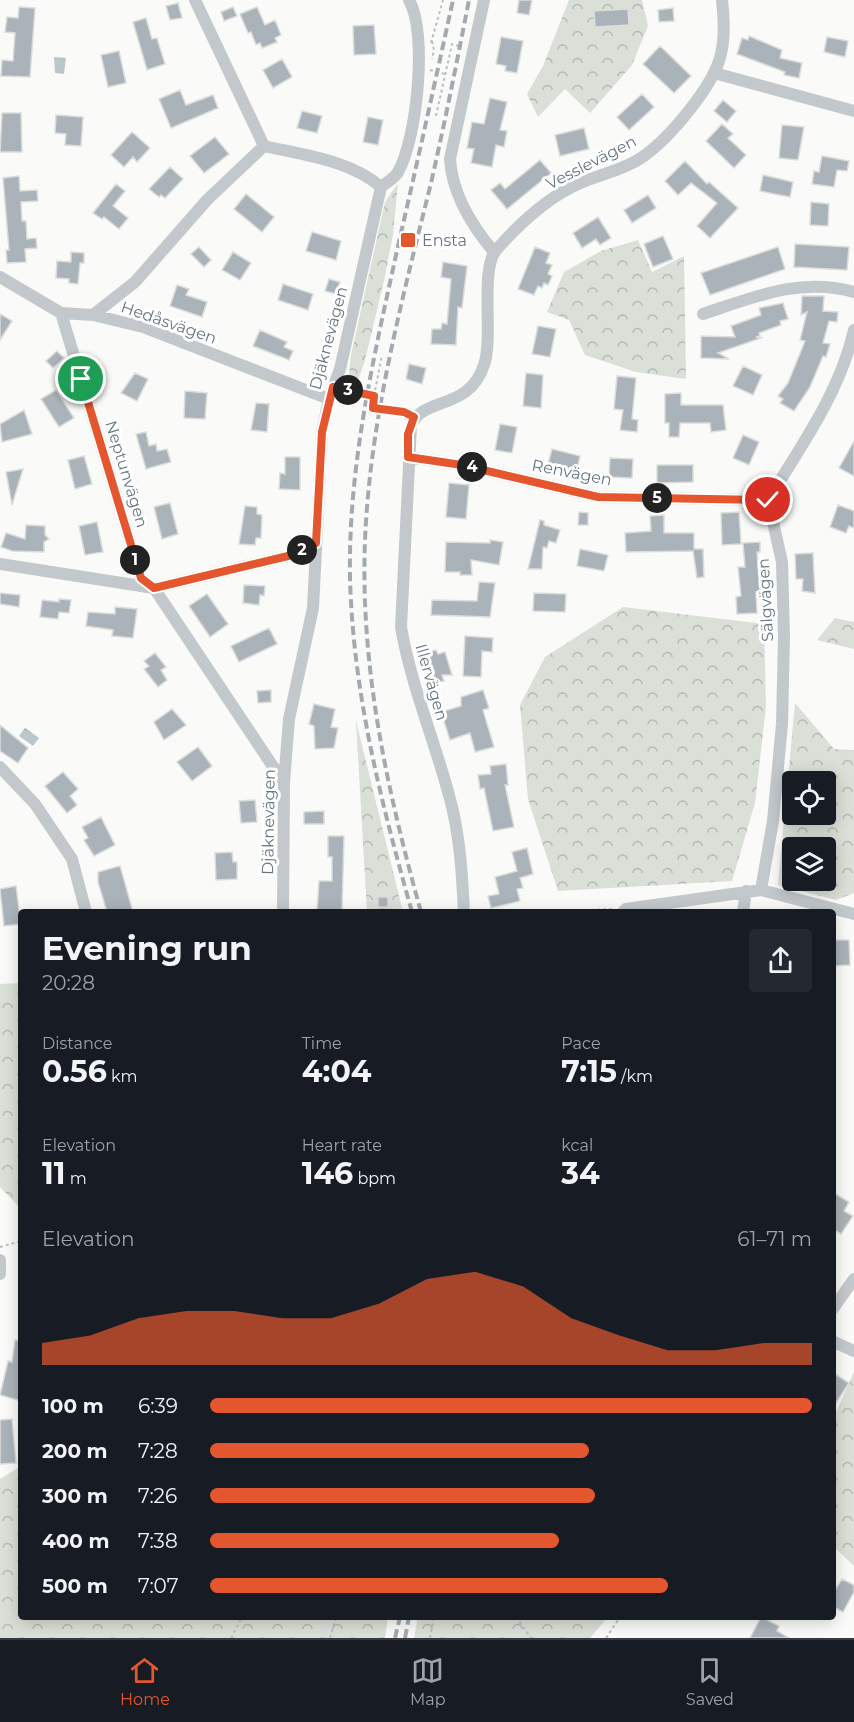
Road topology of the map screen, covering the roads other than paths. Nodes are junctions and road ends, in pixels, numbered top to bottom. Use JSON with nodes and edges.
{"nodes":[{"id":1,"x":195,"y":0,"type":"edge"},
{"id":2,"x":409,"y":0,"type":"edge"},
{"id":3,"x":484,"y":0,"type":"edge"},
{"id":4,"x":722,"y":0,"type":"edge"},
{"id":5,"x":714,"y":73,"type":"junction"},
{"id":6,"x":854,"y":111,"type":"edge"},
{"id":7,"x":264,"y":146,"type":"junction"},
{"id":8,"x":381,"y":187,"type":"junction"},
{"id":9,"x":494,"y":252,"type":"junction"},
{"id":10,"x":0,"y":277,"type":"edge"},
{"id":11,"x":854,"y":292,"type":"edge"},
{"id":12,"x":62,"y":313,"type":"junction"},
{"id":13,"x":703,"y":314,"type":"dead end"},
{"id":14,"x":93,"y":315,"type":"junction"},
{"id":15,"x":854,"y":330,"type":"edge"},
{"id":16,"x":851,"y":359,"type":"edge"},
{"id":17,"x":329,"y":399,"type":"junction"},
{"id":18,"x":408,"y":457,"type":"junction"},
{"id":19,"x":768,"y":500,"type":"junction"},
{"id":20,"x":316,"y":543,"type":"junction"},
{"id":21,"x":0,"y":564,"type":"edge"},
{"id":22,"x":154,"y":588,"type":"junction"},
{"id":23,"x":0,"y":767,"type":"edge"},
{"id":24,"x":284,"y":783,"type":"junction"},
{"id":25,"x":761,"y":890,"type":"junction"},
{"id":26,"x":746,"y":891,"type":"junction"},
{"id":27,"x":85,"y":909,"type":"edge"},
{"id":28,"x":284,"y":909,"type":"edge"},
{"id":29,"x":464,"y":909,"type":"edge"},
{"id":30,"x":631,"y":909,"type":"edge"},
{"id":31,"x":743,"y":909,"type":"edge"},
{"id":32,"x":821,"y":909,"type":"edge"},
{"id":33,"x":836,"y":912,"type":"edge"},
{"id":34,"x":854,"y":914,"type":"edge"},
{"id":35,"x":0,"y":1260,"type":"edge"},
{"id":36,"x":0,"y":1274,"type":"edge"},
{"id":37,"x":854,"y":1279,"type":"edge"},
{"id":38,"x":836,"y":1304,"type":"edge"},
{"id":39,"x":836,"y":1343,"type":"edge"},
{"id":40,"x":854,"y":1351,"type":"edge"}],
"edges":[{"from":1,"to":7,"type":"street"},
{"from":2,"to":8,"type":"street"},
{"from":3,"to":9,"type":"street"},
{"from":4,"to":5,"type":"street","name":"Vesslevägen"},
{"from":5,"to":6,"type":"street"},
{"from":5,"to":9,"type":"street","name":"Vesslevägen"},
{"from":7,"to":8,"type":"street"},
{"from":7,"to":14,"type":"street"},
{"from":8,"to":17,"type":"street","name":"Djäknevägen"},
{"from":9,"to":18,"type":"street"},
{"from":10,"to":12,"type":"street","name":"Hedåsvägen"},
{"from":11,"to":13,"type":"street"},
{"from":12,"to":14,"type":"street","name":"Hedåsvägen"},
{"from":12,"to":22,"type":"street","name":"Neptunvägen"},
{"from":14,"to":17,"type":"street","name":"Hedåsvägen"},
{"from":15,"to":16,"type":"street"},
{"from":16,"to":19,"type":"street"},
{"from":17,"to":20,"type":"street","name":"Djäknevägen"},
{"from":18,"to":19,"type":"street","name":"Renvägen"},
{"from":18,"to":29,"type":"street","name":"Illervägen"},
{"from":19,"to":25,"type":"street","name":"Sälgvägen"},
{"from":20,"to":22,"type":"street"},
{"from":20,"to":24,"type":"street","name":"Djäknevägen"},
{"from":21,"to":22,"type":"street"},
{"from":22,"to":24,"type":"street","name":"Neptunvägen"},
{"from":23,"to":27,"type":"street"},
{"from":24,"to":28,"type":"street","name":"Djäknevägen"},
{"from":25,"to":26,"type":"street"},
{"from":25,"to":32,"type":"street"},
{"from":26,"to":30,"type":"street"},
{"from":26,"to":31,"type":"street"},
{"from":33,"to":34,"type":"street"},
{"from":35,"to":36,"type":"street"},
{"from":37,"to":38,"type":"street"},
{"from":39,"to":40,"type":"street"}]}
